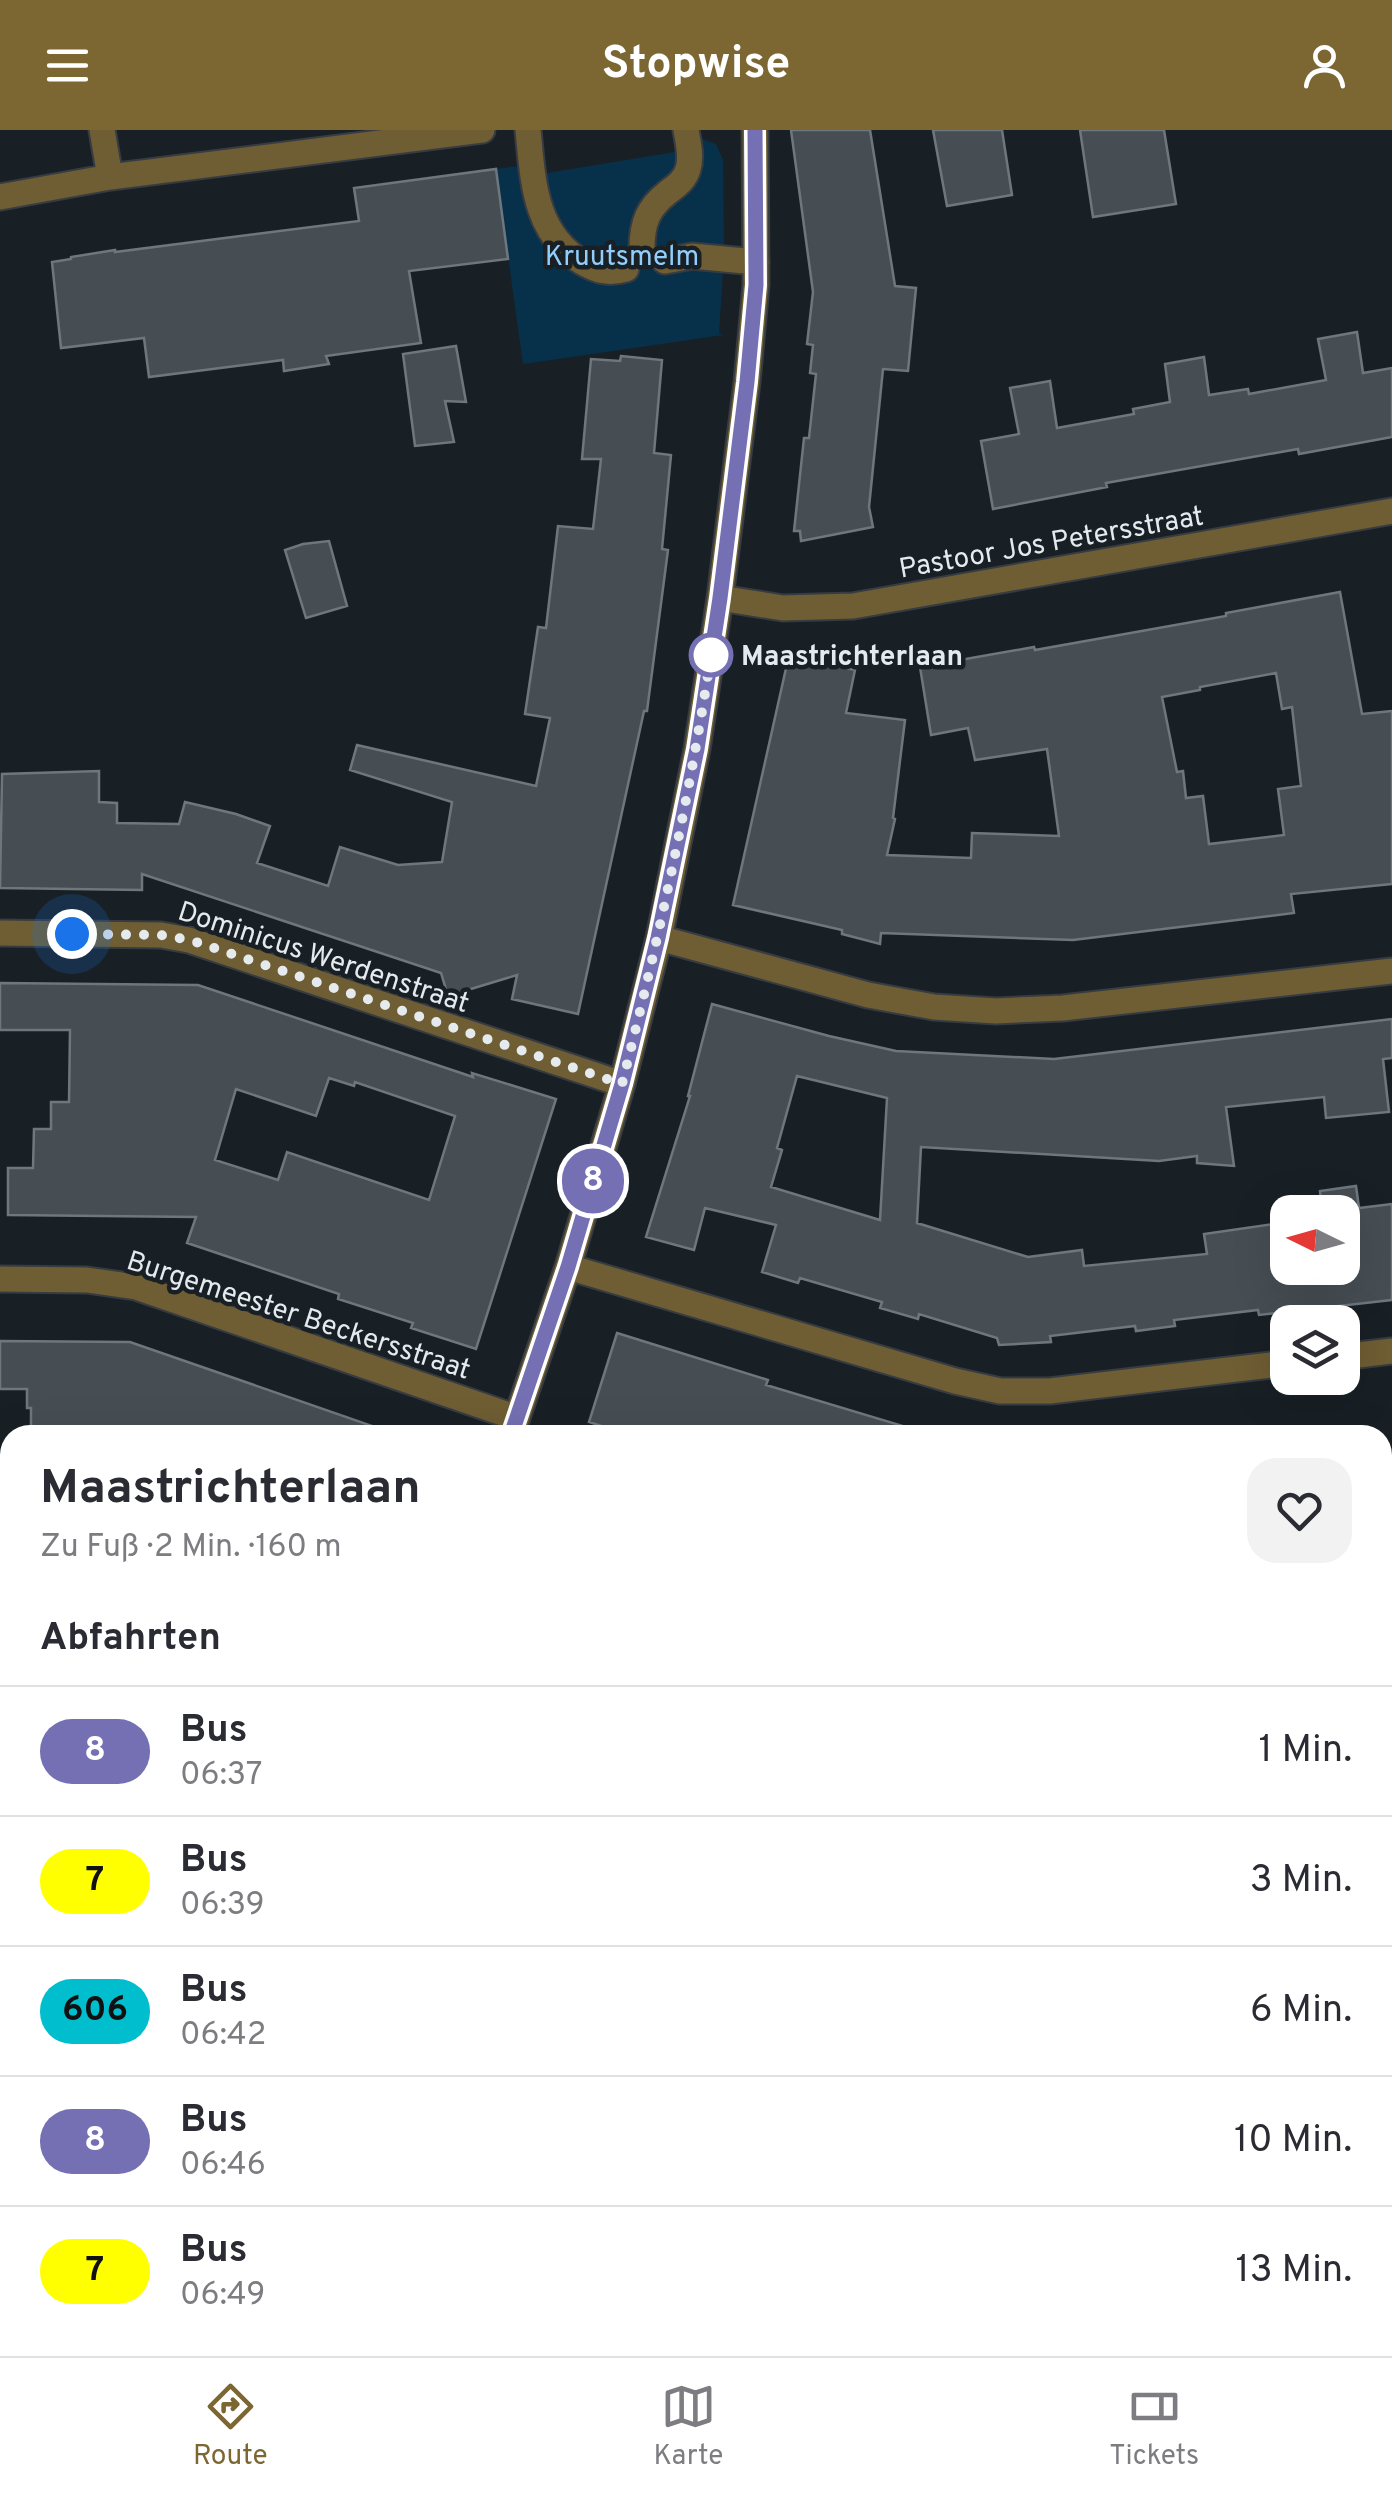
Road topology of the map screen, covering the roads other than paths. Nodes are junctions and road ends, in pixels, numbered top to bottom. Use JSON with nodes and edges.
{"nodes":[{"id":1,"x":102,"y":130,"type":"edge"},
{"id":2,"x":482,"y":130,"type":"edge"},
{"id":3,"x":528,"y":130,"type":"edge"},
{"id":4,"x":686,"y":130,"type":"edge"},
{"id":5,"x":755,"y":130,"type":"edge"},
{"id":6,"x":110,"y":177,"type":"junction"},
{"id":7,"x":0,"y":197,"type":"edge"},
{"id":8,"x":642,"y":248,"type":"dead end"},
{"id":9,"x":664,"y":261,"type":"dead end"},
{"id":10,"x":756,"y":262,"type":"junction"},
{"id":11,"x":626,"y":269,"type":"dead end"},
{"id":12,"x":1392,"y":511,"type":"edge"},
{"id":13,"x":720,"y":598,"type":"junction"},
{"id":14,"x":0,"y":933,"type":"edge"},
{"id":15,"x":658,"y":938,"type":"junction"},
{"id":16,"x":1392,"y":971,"type":"edge"},
{"id":17,"x":622,"y":1084,"type":"junction"},
{"id":18,"x":568,"y":1267,"type":"junction"},
{"id":19,"x":0,"y":1278,"type":"edge"},
{"id":20,"x":1392,"y":1352,"type":"edge"},
{"id":21,"x":1360,"y":1355,"type":"edge"},
{"id":22,"x":1270,"y":1365,"type":"edge"},
{"id":23,"x":511,"y":1425,"type":"edge"},
{"id":24,"x":514,"y":1425,"type":"edge"}],
"edges":[{"from":1,"to":6,"type":"street"},
{"from":2,"to":6,"type":"street"},
{"from":3,"to":11,"type":"street"},
{"from":4,"to":8,"type":"street"},
{"from":5,"to":10,"type":"street"},
{"from":6,"to":7,"type":"street"},
{"from":9,"to":10,"type":"street"},
{"from":10,"to":13,"type":"street"},
{"from":12,"to":13,"type":"street","name":"Pastoor Jos Petersstraat"},
{"from":13,"to":15,"type":"street"},
{"from":14,"to":17,"type":"street","name":"Dominicus Werdenstraat"},
{"from":15,"to":16,"type":"street"},
{"from":15,"to":17,"type":"street"},
{"from":17,"to":18,"type":"street"},
{"from":18,"to":22,"type":"street"},
{"from":18,"to":24,"type":"street"},
{"from":19,"to":23,"type":"street","name":"Burgemeester Beckersstraat"},
{"from":20,"to":21,"type":"street"}]}
